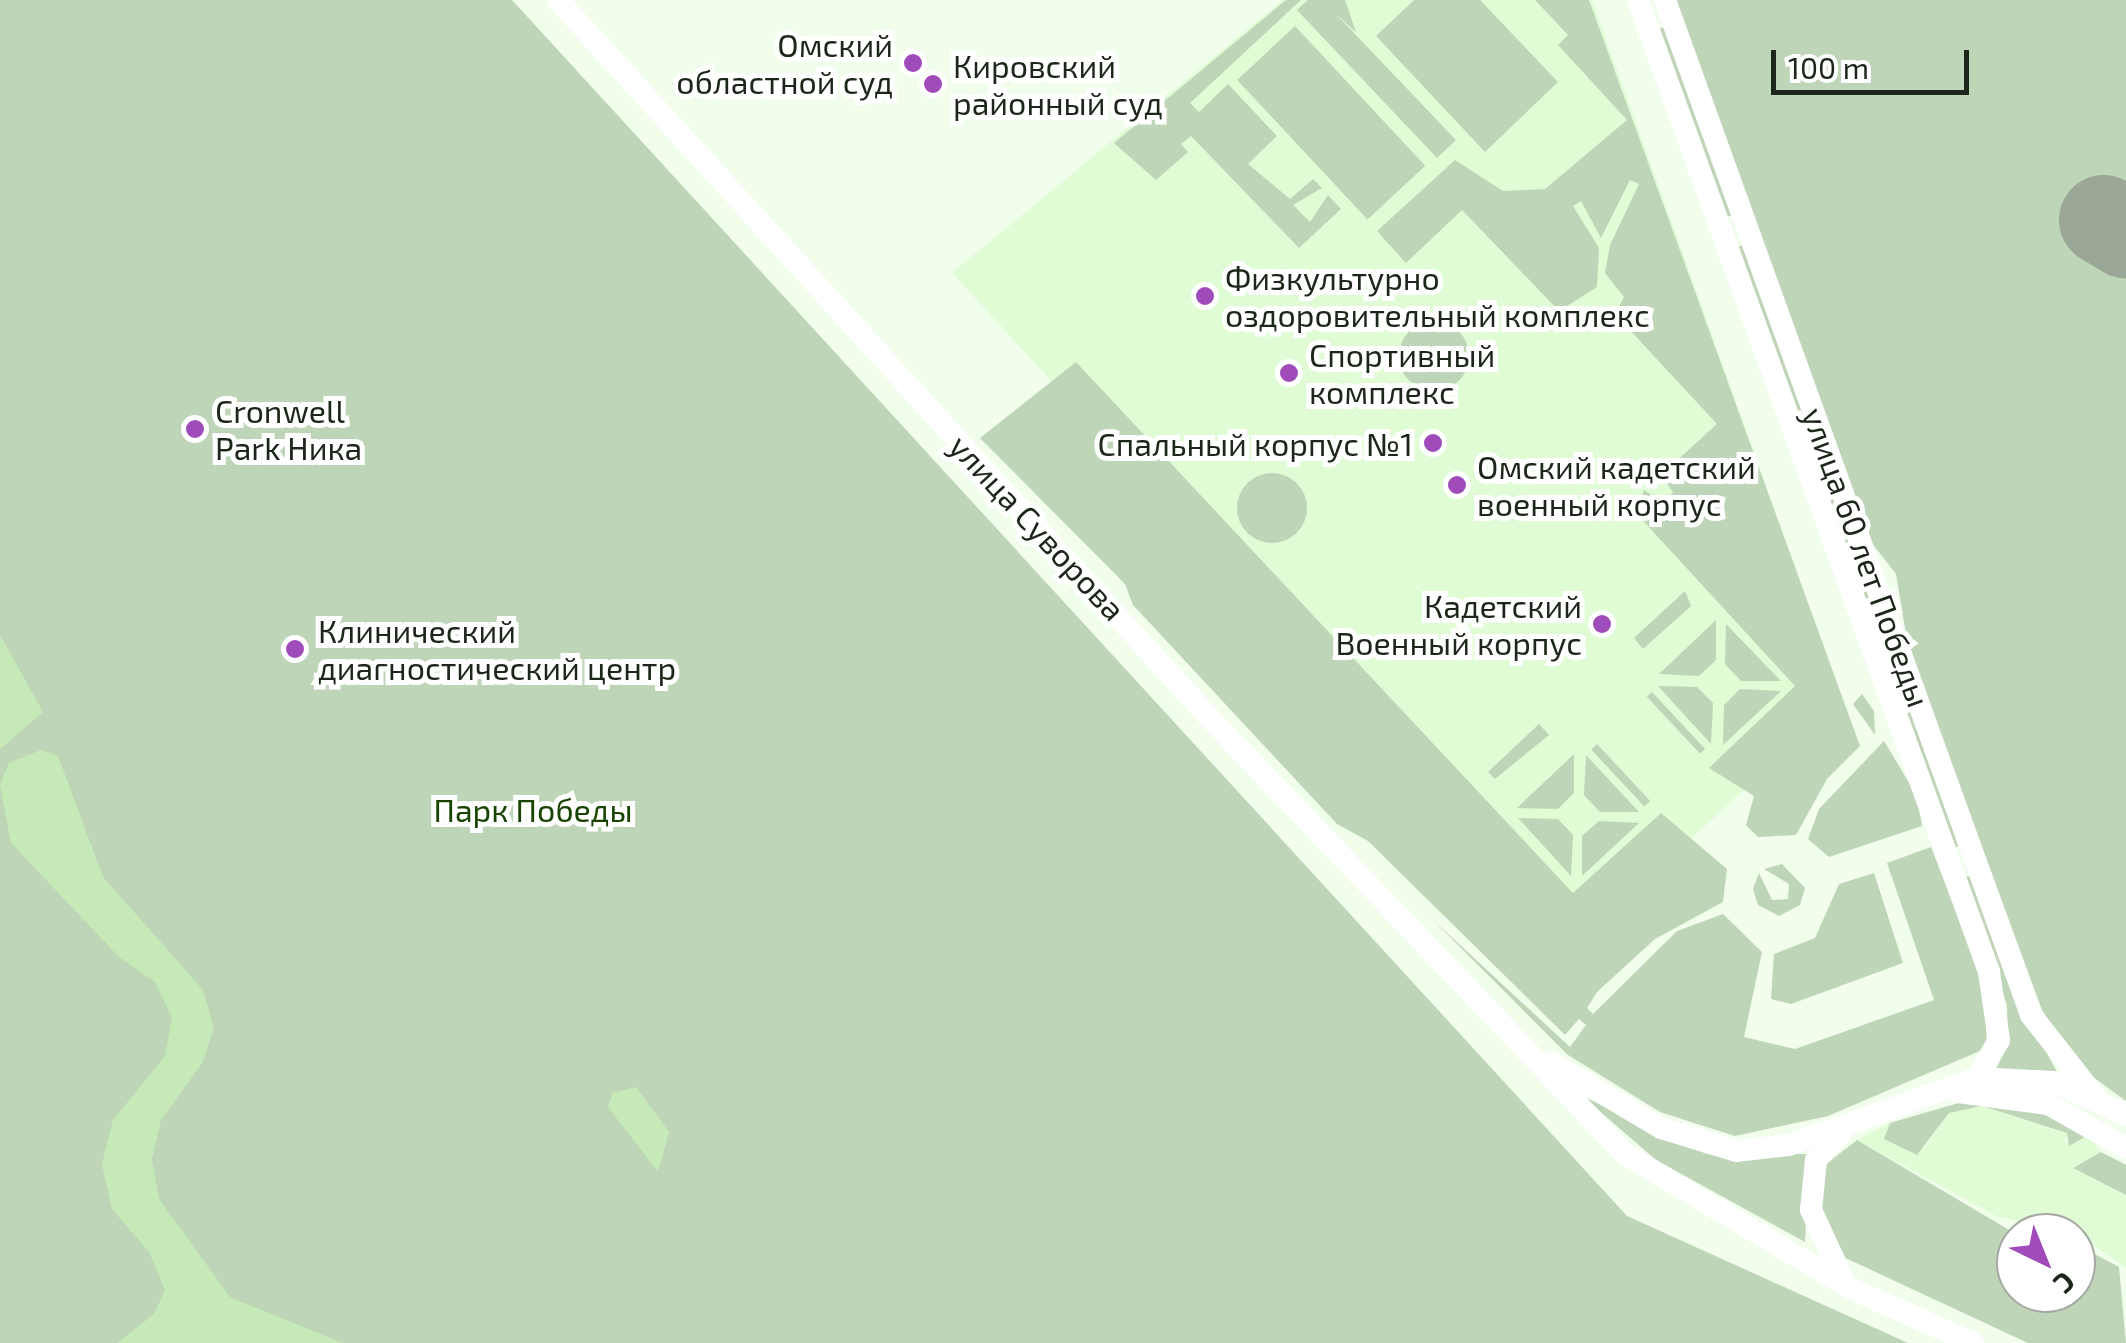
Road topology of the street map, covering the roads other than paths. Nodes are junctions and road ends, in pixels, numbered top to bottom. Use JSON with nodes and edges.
{"nodes":[{"id":1,"x":558,"y":0,"type":"edge"},
{"id":2,"x":1638,"y":0,"type":"edge"},
{"id":3,"x":1665,"y":0,"type":"edge"},
{"id":4,"x":1824,"y":438,"type":"junction"},
{"id":5,"x":1800,"y":447,"type":"junction"},
{"id":6,"x":1902,"y":654,"type":"junction"},
{"id":7,"x":1878,"y":663,"type":"junction"},
{"id":8,"x":1975,"y":857,"type":"junction"},
{"id":9,"x":1951,"y":866,"type":"junction"},
{"id":10,"x":1527,"y":1046,"type":"junction"},
{"id":11,"x":1977,"y":1078,"type":"junction"},
{"id":12,"x":1944,"y":1092,"type":"junction"},
{"id":13,"x":2096,"y":1098,"type":"junction"},
{"id":14,"x":2126,"y":1114,"type":"edge"},
{"id":15,"x":1851,"y":1124,"type":"junction"},
{"id":16,"x":2126,"y":1148,"type":"edge"},
{"id":17,"x":1850,"y":1288,"type":"junction"},
{"id":18,"x":1973,"y":1343,"type":"edge"}],
"edges":[{"from":1,"to":10,"type":"main road","name":"улица Суворова"},
{"from":2,"to":5,"type":"main road","name":"улица 60 лет Победы"},
{"from":3,"to":4,"type":"main road","name":"улица 60 лет Победы"},
{"from":4,"to":5,"type":"main road"},
{"from":4,"to":6,"type":"main road","name":"улица 60 лет Победы"},
{"from":5,"to":7,"type":"main road","name":"улица 60 лет Победы"},
{"from":6,"to":7,"type":"main road"},
{"from":6,"to":8,"type":"main road","name":"улица 60 лет Победы"},
{"from":7,"to":9,"type":"main road","name":"улица 60 лет Победы"},
{"from":8,"to":9,"type":"main road"},
{"from":8,"to":13,"type":"main road","name":"улица 60 лет Победы"},
{"from":9,"to":11,"type":"main road","name":"улица 60 лет Победы"},
{"from":10,"to":15,"type":"main road"},
{"from":10,"to":17,"type":"main road"},
{"from":11,"to":12,"type":"main road"},
{"from":11,"to":13,"type":"main road"},
{"from":12,"to":15,"type":"main road"},
{"from":12,"to":16,"type":"main road"},
{"from":13,"to":14,"type":"main road"},
{"from":15,"to":17,"type":"main road"},
{"from":17,"to":18,"type":"main road"}]}
